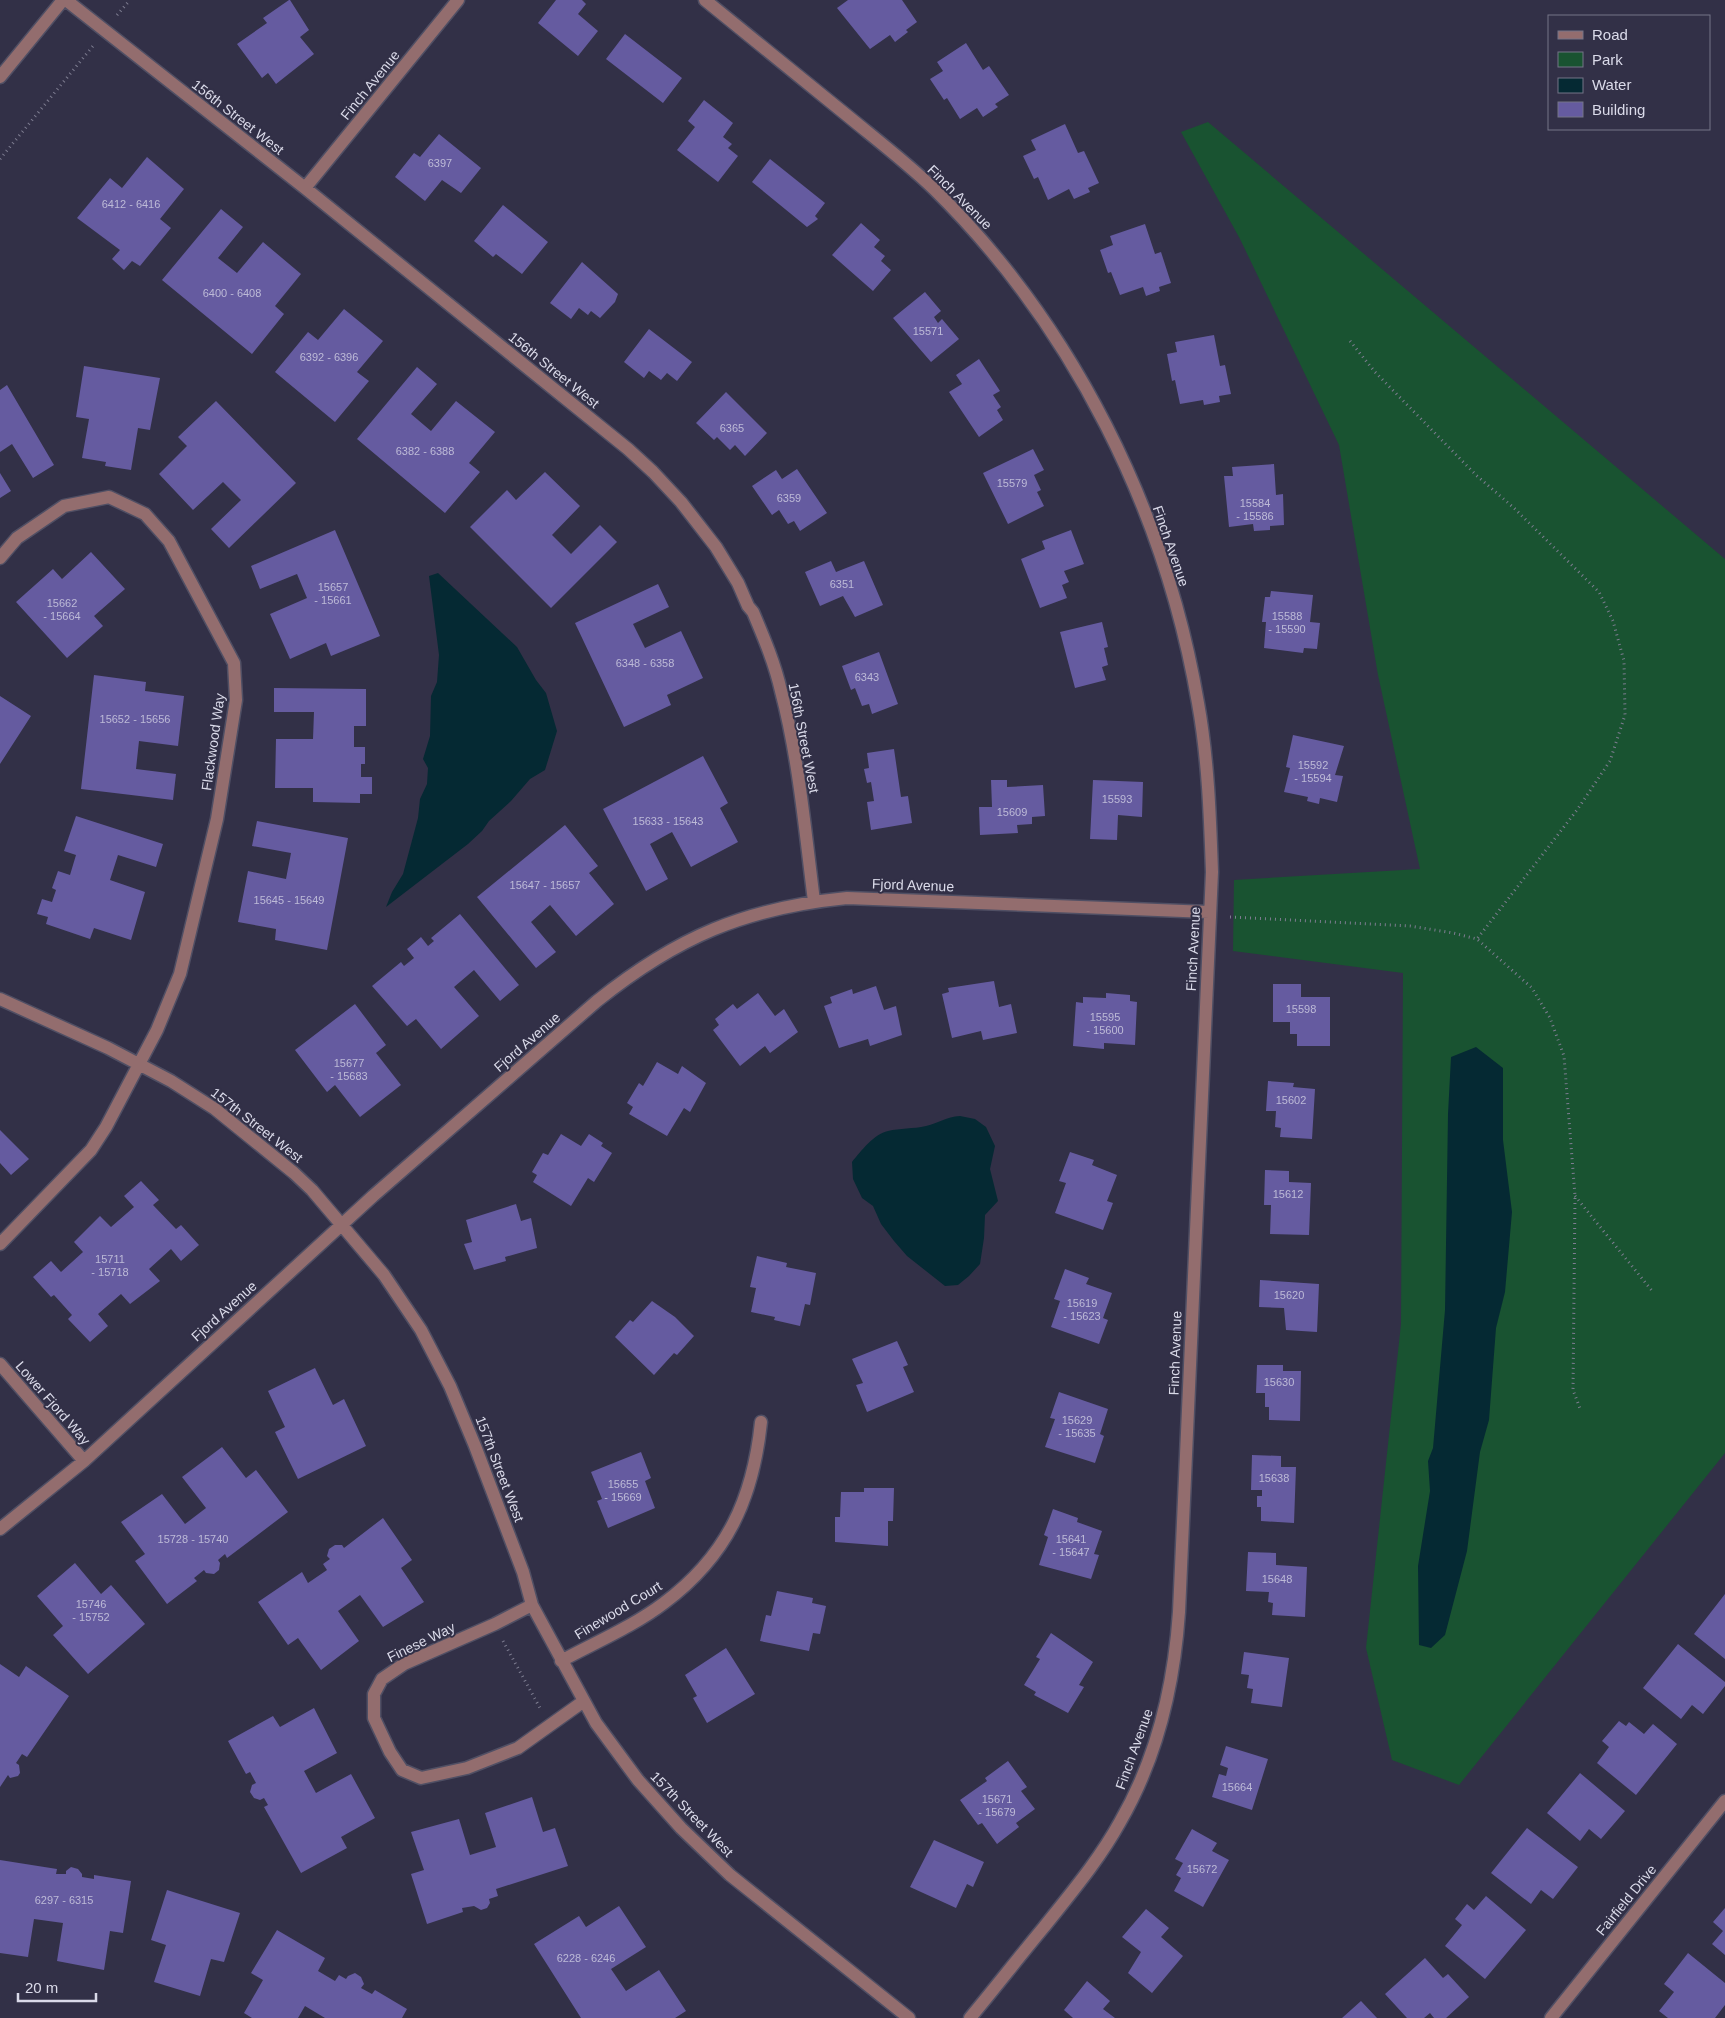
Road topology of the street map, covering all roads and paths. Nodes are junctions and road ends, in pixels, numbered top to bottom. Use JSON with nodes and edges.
{"nodes":[{"id":1,"x":64,"y":0,"type":"edge"},
{"id":2,"x":130,"y":0,"type":"edge"},
{"id":3,"x":458,"y":0,"type":"edge"},
{"id":4,"x":705,"y":0,"type":"edge"},
{"id":5,"x":105,"y":31,"type":"junction"},
{"id":6,"x":0,"y":77,"type":"edge"},
{"id":7,"x":0,"y":159,"type":"edge"},
{"id":8,"x":305,"y":188,"type":"junction"},
{"id":9,"x":1350,"y":341,"type":"dead end"},
{"id":10,"x":0,"y":558,"type":"edge"},
{"id":11,"x":814,"y":901,"type":"junction"},
{"id":12,"x":1209,"y":912,"type":"junction"},
{"id":13,"x":1231,"y":917,"type":"dead end"},
{"id":14,"x":1477,"y":939,"type":"junction"},
{"id":15,"x":0,"y":999,"type":"edge"},
{"id":16,"x":139,"y":1063,"type":"junction"},
{"id":17,"x":1575,"y":1196,"type":"junction"},
{"id":18,"x":343,"y":1225,"type":"junction"},
{"id":19,"x":0,"y":1244,"type":"edge"},
{"id":20,"x":1653,"y":1292,"type":"dead end"},
{"id":21,"x":0,"y":1364,"type":"edge"},
{"id":22,"x":1581,"y":1410,"type":"dead end"},
{"id":23,"x":761,"y":1422,"type":"dead end"},
{"id":24,"x":84,"y":1461,"type":"junction"},
{"id":25,"x":0,"y":1528,"type":"edge"},
{"id":26,"x":532,"y":1605,"type":"junction"},
{"id":27,"x":503,"y":1641,"type":"dead end"},
{"id":28,"x":561,"y":1661,"type":"junction"},
{"id":29,"x":584,"y":1701,"type":"junction"},
{"id":30,"x":542,"y":1711,"type":"dead end"},
{"id":31,"x":1725,"y":1801,"type":"edge"},
{"id":32,"x":909,"y":2018,"type":"edge"},
{"id":33,"x":970,"y":2018,"type":"edge"},
{"id":34,"x":1551,"y":2018,"type":"edge"}],
"edges":[{"from":1,"to":5,"type":"street","name":"156th Street West"},
{"from":1,"to":6,"type":"street"},
{"from":2,"to":5,"type":"path"},
{"from":3,"to":8,"type":"street","name":"Finch Avenue"},
{"from":4,"to":12,"type":"street","name":"Finch Avenue"},
{"from":5,"to":7,"type":"path"},
{"from":5,"to":8,"type":"street","name":"156th Street West"},
{"from":8,"to":11,"type":"street","name":"156th Street West"},
{"from":9,"to":14,"type":"path"},
{"from":10,"to":16,"type":"street","name":"Flackwood Way"},
{"from":11,"to":12,"type":"street","name":"Fjord Avenue"},
{"from":11,"to":18,"type":"street","name":"Fjord Avenue"},
{"from":12,"to":33,"type":"street","name":"Finch Avenue"},
{"from":13,"to":14,"type":"path"},
{"from":14,"to":17,"type":"path"},
{"from":15,"to":16,"type":"street","name":"157th Street West"},
{"from":16,"to":18,"type":"street","name":"157th Street West"},
{"from":16,"to":19,"type":"street","name":"Flackwood Way"},
{"from":17,"to":20,"type":"path"},
{"from":17,"to":22,"type":"path"},
{"from":18,"to":24,"type":"street","name":"Fjord Avenue"},
{"from":18,"to":26,"type":"street","name":"157th Street West"},
{"from":21,"to":24,"type":"street","name":"Lower Fjord Way"},
{"from":23,"to":28,"type":"street","name":"Finewood Court"},
{"from":24,"to":25,"type":"street","name":"Fjord Avenue"},
{"from":26,"to":28,"type":"street","name":"157th Street West"},
{"from":26,"to":29,"type":"street","name":"Finese Way"},
{"from":27,"to":30,"type":"path"},
{"from":28,"to":29,"type":"street","name":"157th Street West"},
{"from":29,"to":32,"type":"street","name":"157th Street West"},
{"from":31,"to":34,"type":"street","name":"Fairfield Drive"}]}
